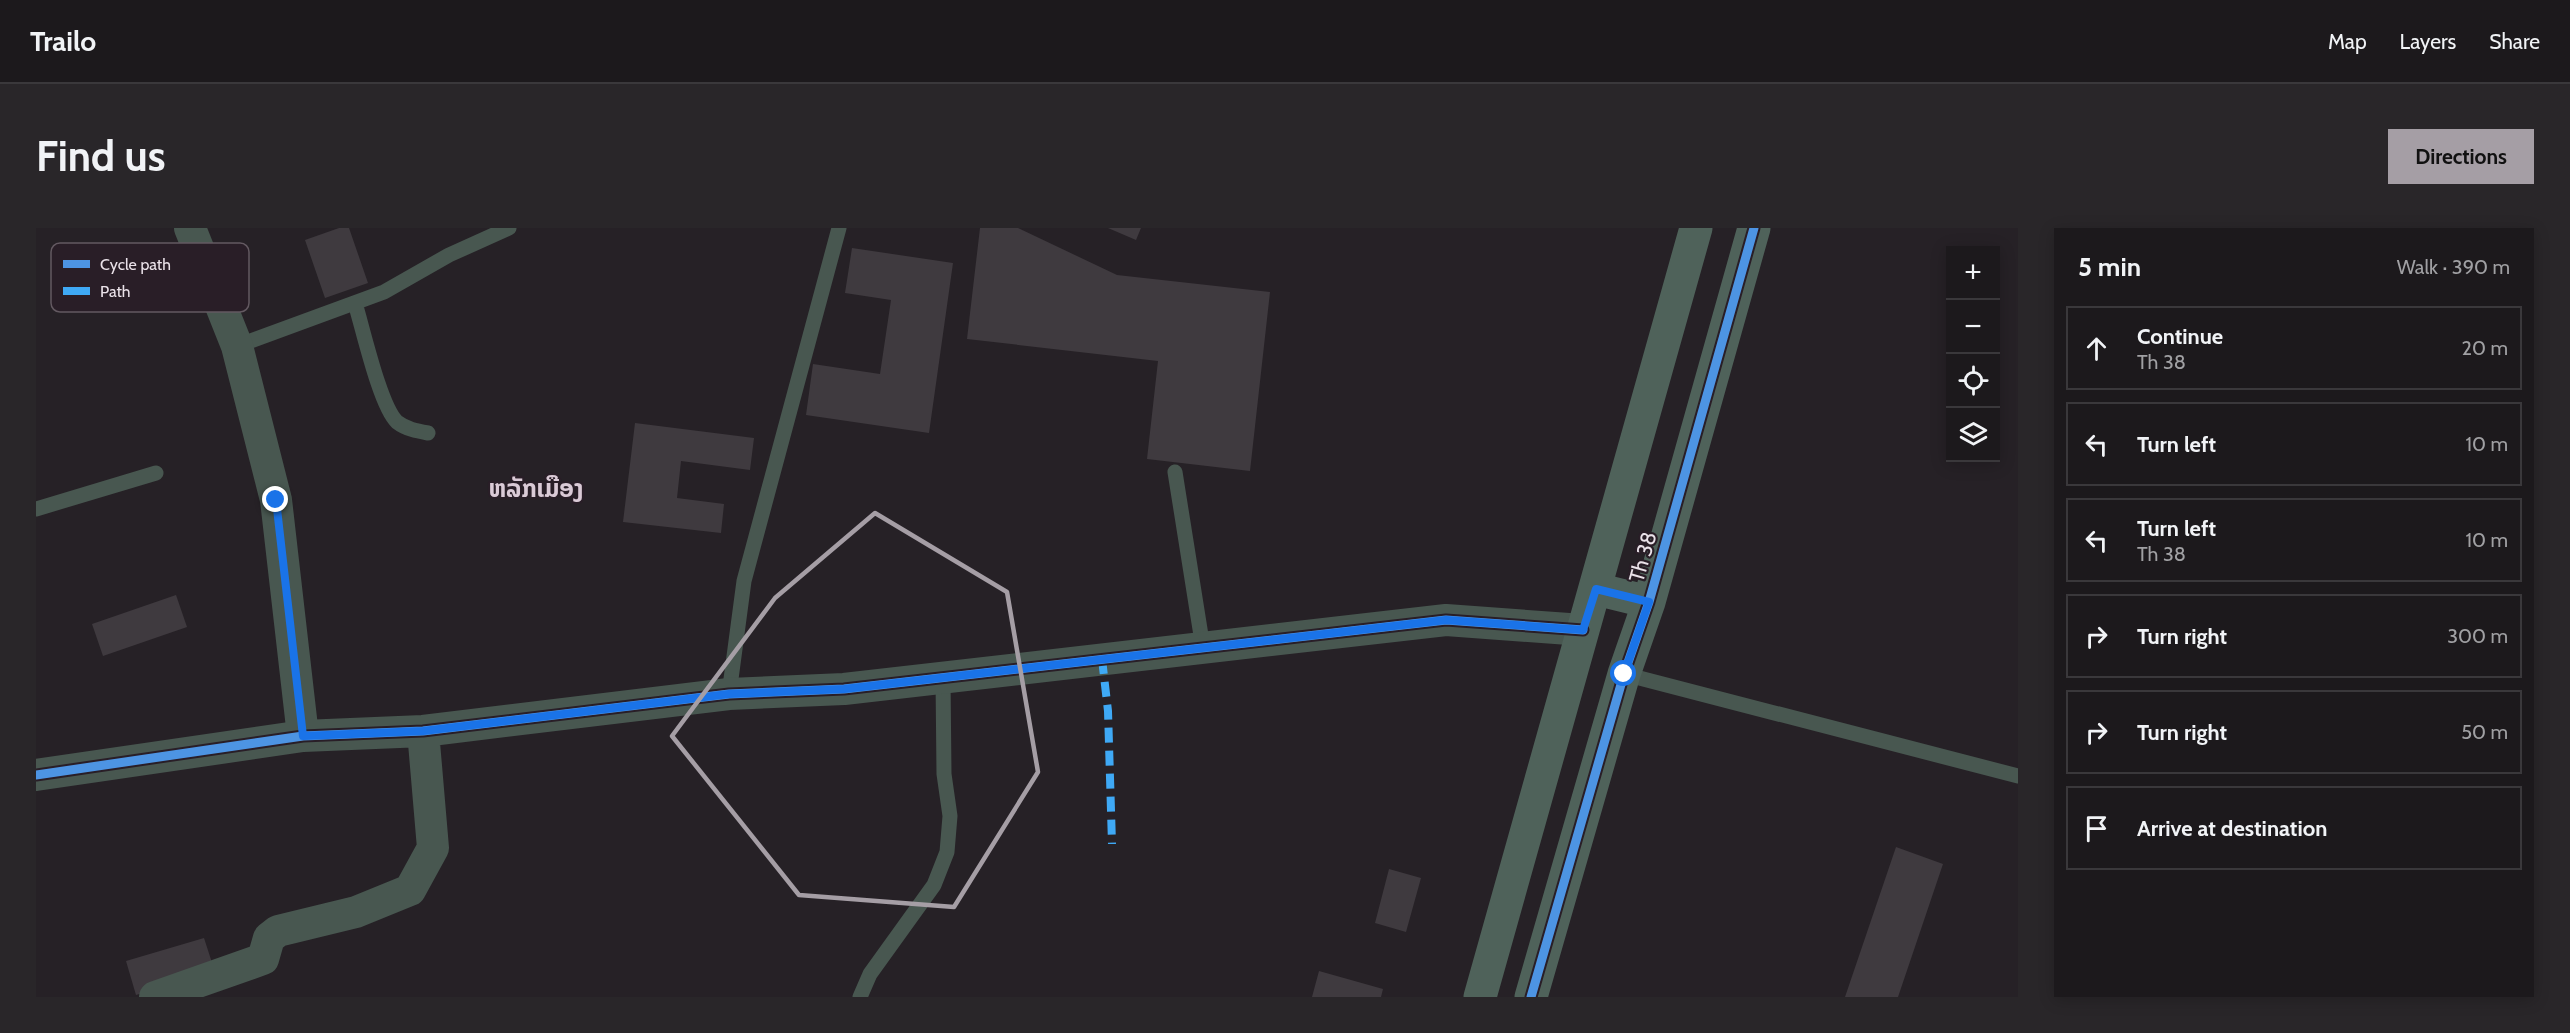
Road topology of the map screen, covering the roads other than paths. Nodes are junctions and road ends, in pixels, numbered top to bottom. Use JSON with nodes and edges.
{"nodes":[{"id":1,"x":190,"y":228,"type":"edge"},
{"id":2,"x":509,"y":228,"type":"edge"},
{"id":3,"x":839,"y":228,"type":"edge"},
{"id":4,"x":1696,"y":228,"type":"edge"},
{"id":5,"x":1754,"y":228,"type":"edge"},
{"id":6,"x":196,"y":243,"type":"edge"},
{"id":7,"x":355,"y":303,"type":"junction"},
{"id":8,"x":223,"y":312,"type":"edge"},
{"id":9,"x":237,"y":346,"type":"junction"},
{"id":10,"x":428,"y":434,"type":"dead end"},
{"id":11,"x":1175,"y":472,"type":"dead end"},
{"id":12,"x":156,"y":473,"type":"dead end"},
{"id":13,"x":36,"y":509,"type":"edge"},
{"id":14,"x":1596,"y":589,"type":"junction"},
{"id":15,"x":1649,"y":602,"type":"junction"},
{"id":16,"x":1583,"y":630,"type":"junction"},
{"id":17,"x":1203,"y":648,"type":"junction"},
{"id":18,"x":1624,"y":674,"type":"junction"},
{"id":19,"x":942,"y":678,"type":"junction"},
{"id":20,"x":729,"y":694,"type":"junction"},
{"id":21,"x":423,"y":731,"type":"junction"},
{"id":22,"x":303,"y":736,"type":"junction"},
{"id":23,"x":36,"y":775,"type":"edge"},
{"id":24,"x":2018,"y":776,"type":"edge"},
{"id":25,"x":155,"y":997,"type":"edge"},
{"id":26,"x":860,"y":997,"type":"edge"},
{"id":27,"x":1480,"y":997,"type":"edge"},
{"id":28,"x":1531,"y":997,"type":"edge"}],
"edges":[{"from":1,"to":6,"type":"street"},
{"from":2,"to":7,"type":"lane"},
{"from":3,"to":20,"type":"lane"},
{"from":4,"to":14,"type":"street","name":"Th 38"},
{"from":5,"to":15,"type":"street","name":"Th 38"},
{"from":7,"to":9,"type":"lane"},
{"from":7,"to":10,"type":"lane"},
{"from":8,"to":9,"type":"street"},
{"from":9,"to":22,"type":"street"},
{"from":11,"to":17,"type":"lane"},
{"from":12,"to":13,"type":"lane"},
{"from":14,"to":15,"type":"street"},
{"from":14,"to":16,"type":"street","name":"Th 38"},
{"from":15,"to":18,"type":"street","name":"Th 38"},
{"from":16,"to":17,"type":"street"},
{"from":16,"to":27,"type":"street","name":"Th 38"},
{"from":17,"to":19,"type":"street"},
{"from":18,"to":24,"type":"lane"},
{"from":18,"to":28,"type":"street","name":"Th 38"},
{"from":19,"to":20,"type":"street"},
{"from":19,"to":26,"type":"lane"},
{"from":20,"to":21,"type":"street"},
{"from":21,"to":22,"type":"street"},
{"from":21,"to":25,"type":"street"},
{"from":22,"to":23,"type":"street"}]}
